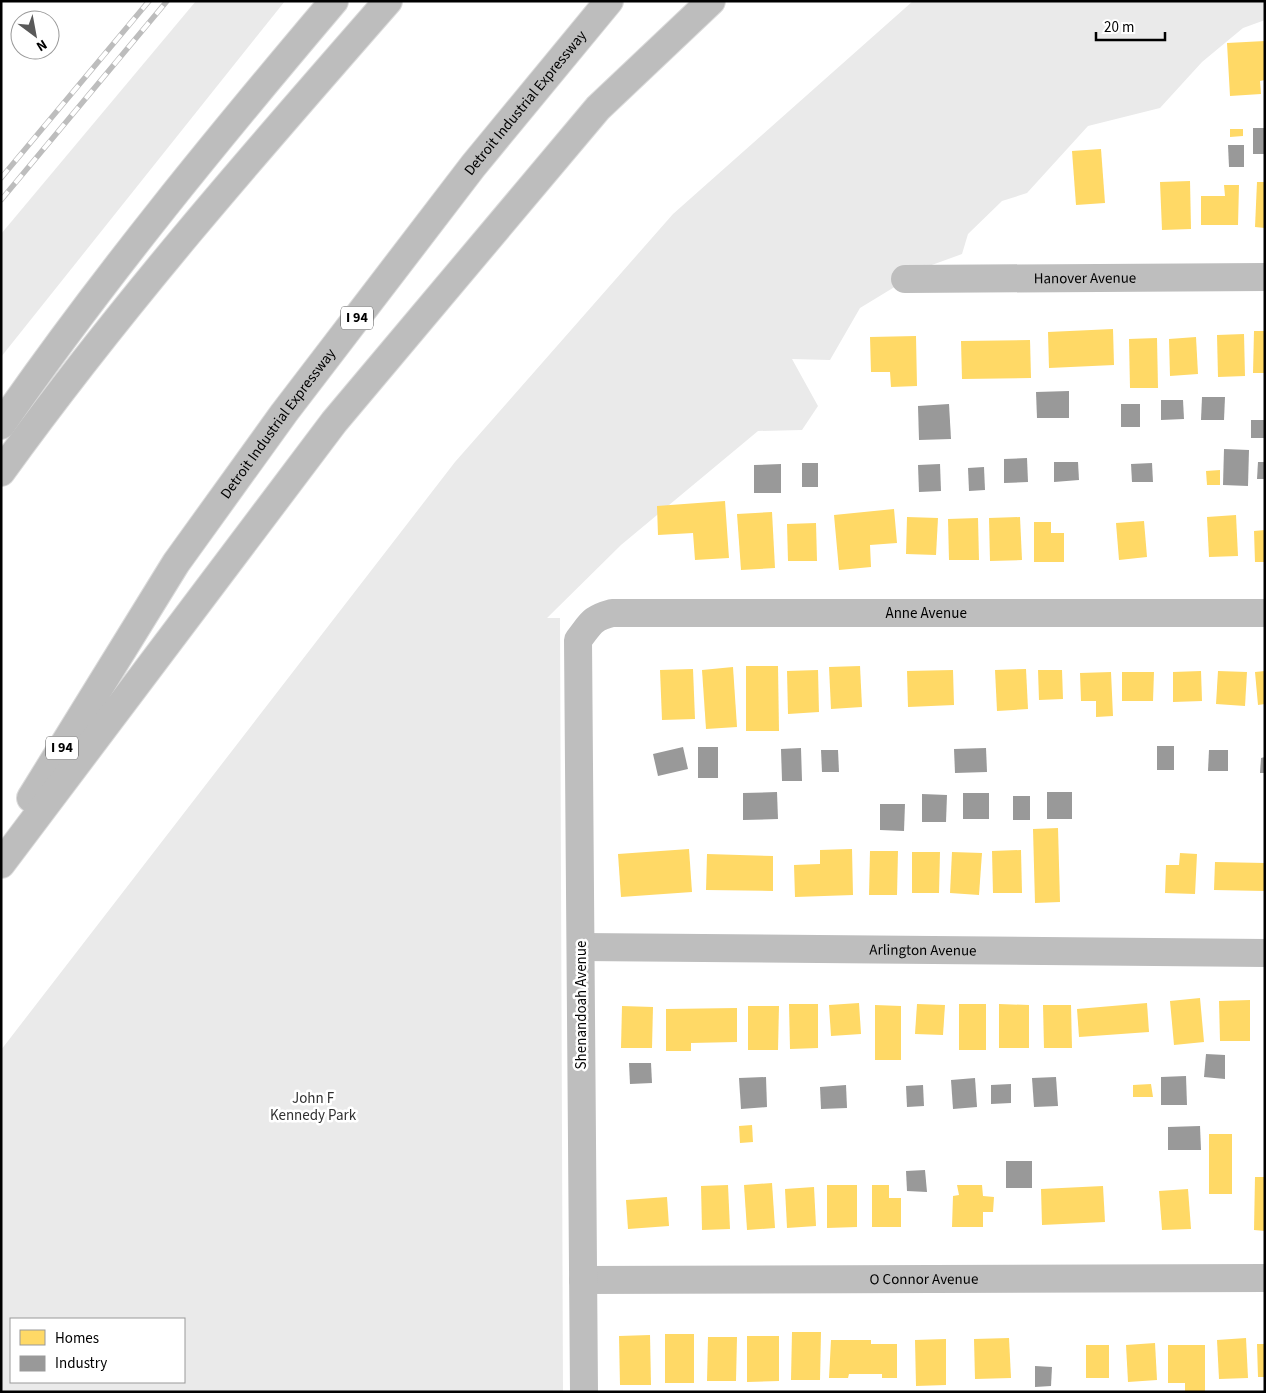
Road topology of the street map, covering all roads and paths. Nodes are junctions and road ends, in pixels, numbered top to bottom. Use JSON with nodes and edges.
{"nodes":[{"id":1,"x":334,"y":1,"type":"edge"},
{"id":2,"x":388,"y":1,"type":"edge"},
{"id":3,"x":610,"y":1,"type":"edge"},
{"id":4,"x":711,"y":1,"type":"edge"},
{"id":5,"x":1265,"y":277,"type":"edge"},
{"id":6,"x":905,"y":279,"type":"dead end"},
{"id":7,"x":1,"y":425,"type":"edge"},
{"id":8,"x":1,"y":472,"type":"edge"},
{"id":9,"x":1265,"y":614,"type":"edge"},
{"id":10,"x":591,"y":622,"type":"joint"},
{"id":11,"x":1,"y":847,"type":"edge"},
{"id":12,"x":1,"y":864,"type":"edge"},
{"id":13,"x":581,"y":947,"type":"junction"},
{"id":14,"x":1265,"y":953,"type":"edge"},
{"id":15,"x":1265,"y":1278,"type":"edge"},
{"id":16,"x":583,"y":1280,"type":"junction"},
{"id":17,"x":584,"y":1392,"type":"edge"}],
"edges":[{"from":1,"to":7,"type":"highway"},
{"from":2,"to":8,"type":"highway"},
{"from":3,"to":11,"type":"highway","name":"Detroit Industrial Expressway","number":"I 94"},
{"from":4,"to":12,"type":"highway"},
{"from":5,"to":6,"type":"street","name":"Hanover Avenue"},
{"from":9,"to":10,"type":"street","name":"Anne Avenue"},
{"from":10,"to":13,"type":"street","name":"Shenandoah Avenue"},
{"from":13,"to":14,"type":"street","name":"Arlington Avenue"},
{"from":13,"to":16,"type":"street","name":"Shenandoah Avenue"},
{"from":15,"to":16,"type":"street","name":"O Connor Avenue"},
{"from":16,"to":17,"type":"street","name":"Shenandoah Avenue"}]}
